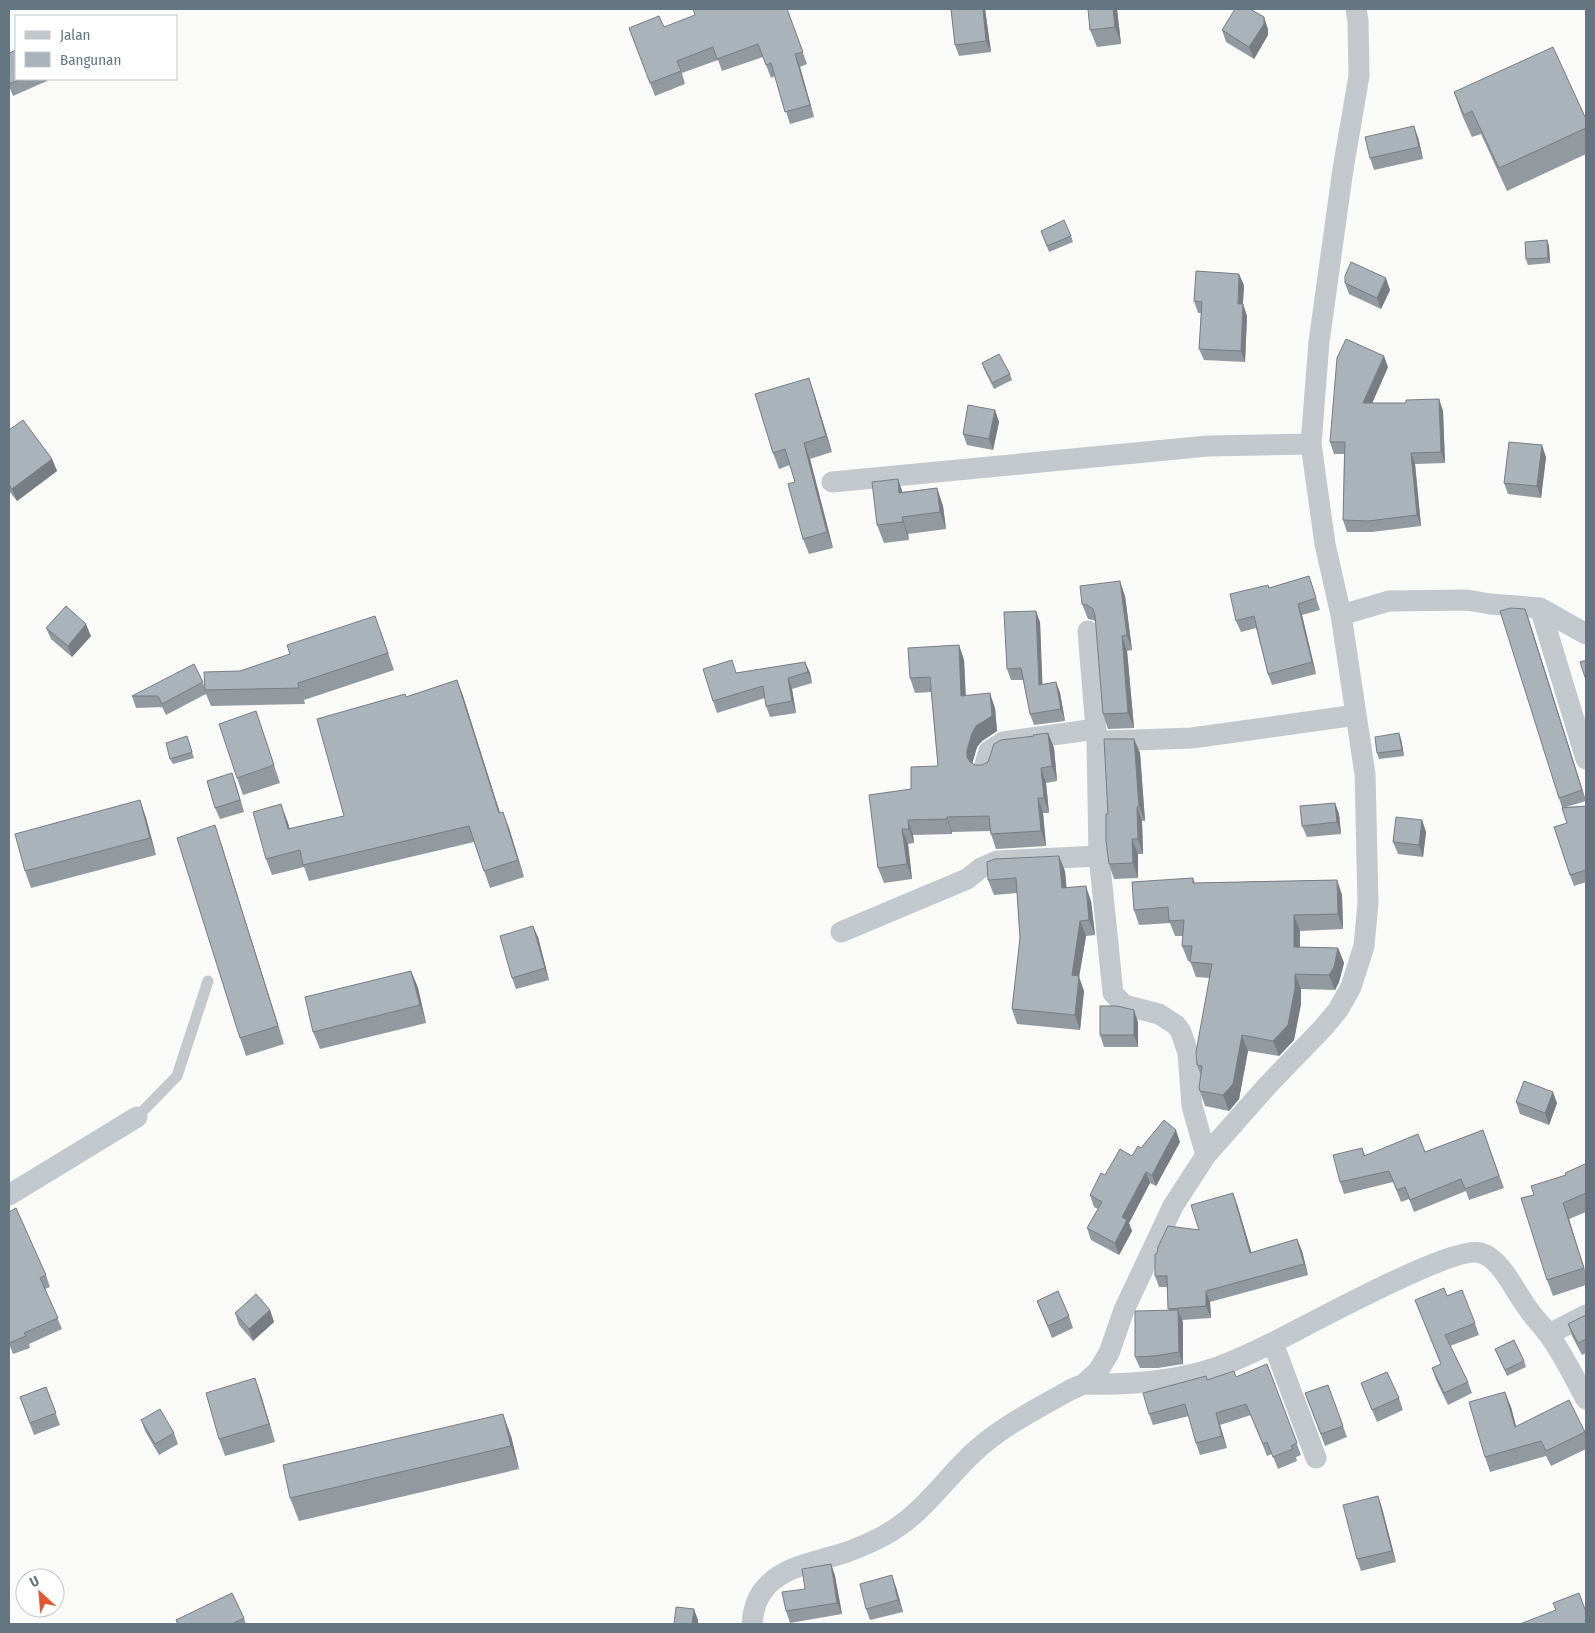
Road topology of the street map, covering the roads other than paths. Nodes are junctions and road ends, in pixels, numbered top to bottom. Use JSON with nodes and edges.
{"nodes":[{"id":1,"x":1356,"y":9,"type":"edge"},
{"id":2,"x":1311,"y":444,"type":"junction"},
{"id":3,"x":832,"y":482,"type":"dead end"},
{"id":4,"x":1540,"y":608,"type":"junction"},
{"id":5,"x":1341,"y":615,"type":"junction"},
{"id":6,"x":1088,"y":631,"type":"dead end"},
{"id":7,"x":1586,"y":634,"type":"edge"},
{"id":8,"x":1356,"y":715,"type":"junction"},
{"id":9,"x":1096,"y":735,"type":"junction"},
{"id":10,"x":1586,"y":759,"type":"edge"},
{"id":11,"x":984,"y":768,"type":"edge"},
{"id":12,"x":1099,"y":856,"type":"junction"},
{"id":13,"x":841,"y":932,"type":"dead end"},
{"id":14,"x":208,"y":980,"type":"dead end"},
{"id":15,"x":137,"y":1118,"type":"joint"},
{"id":16,"x":1206,"y":1155,"type":"junction"},
{"id":17,"x":9,"y":1195,"type":"edge"},
{"id":18,"x":1586,"y":1315,"type":"edge"},
{"id":19,"x":1549,"y":1334,"type":"junction"},
{"id":20,"x":1273,"y":1343,"type":"junction"},
{"id":21,"x":1084,"y":1384,"type":"junction"},
{"id":22,"x":1586,"y":1399,"type":"edge"},
{"id":23,"x":1316,"y":1458,"type":"dead end"},
{"id":24,"x":752,"y":1624,"type":"edge"}],
"edges":[{"from":1,"to":2,"type":"street"},
{"from":2,"to":3,"type":"street"},
{"from":2,"to":5,"type":"street"},
{"from":4,"to":5,"type":"street"},
{"from":4,"to":7,"type":"street"},
{"from":4,"to":10,"type":"street"},
{"from":5,"to":8,"type":"street"},
{"from":6,"to":9,"type":"street"},
{"from":8,"to":9,"type":"street"},
{"from":8,"to":16,"type":"street"},
{"from":9,"to":11,"type":"street"},
{"from":9,"to":12,"type":"street"},
{"from":12,"to":13,"type":"street"},
{"from":12,"to":16,"type":"street"},
{"from":14,"to":15,"type":"lane"},
{"from":15,"to":17,"type":"street"},
{"from":16,"to":21,"type":"street"},
{"from":18,"to":19,"type":"street"},
{"from":19,"to":20,"type":"street"},
{"from":19,"to":22,"type":"street"},
{"from":20,"to":21,"type":"street"},
{"from":20,"to":23,"type":"street"},
{"from":21,"to":24,"type":"street"}]}
